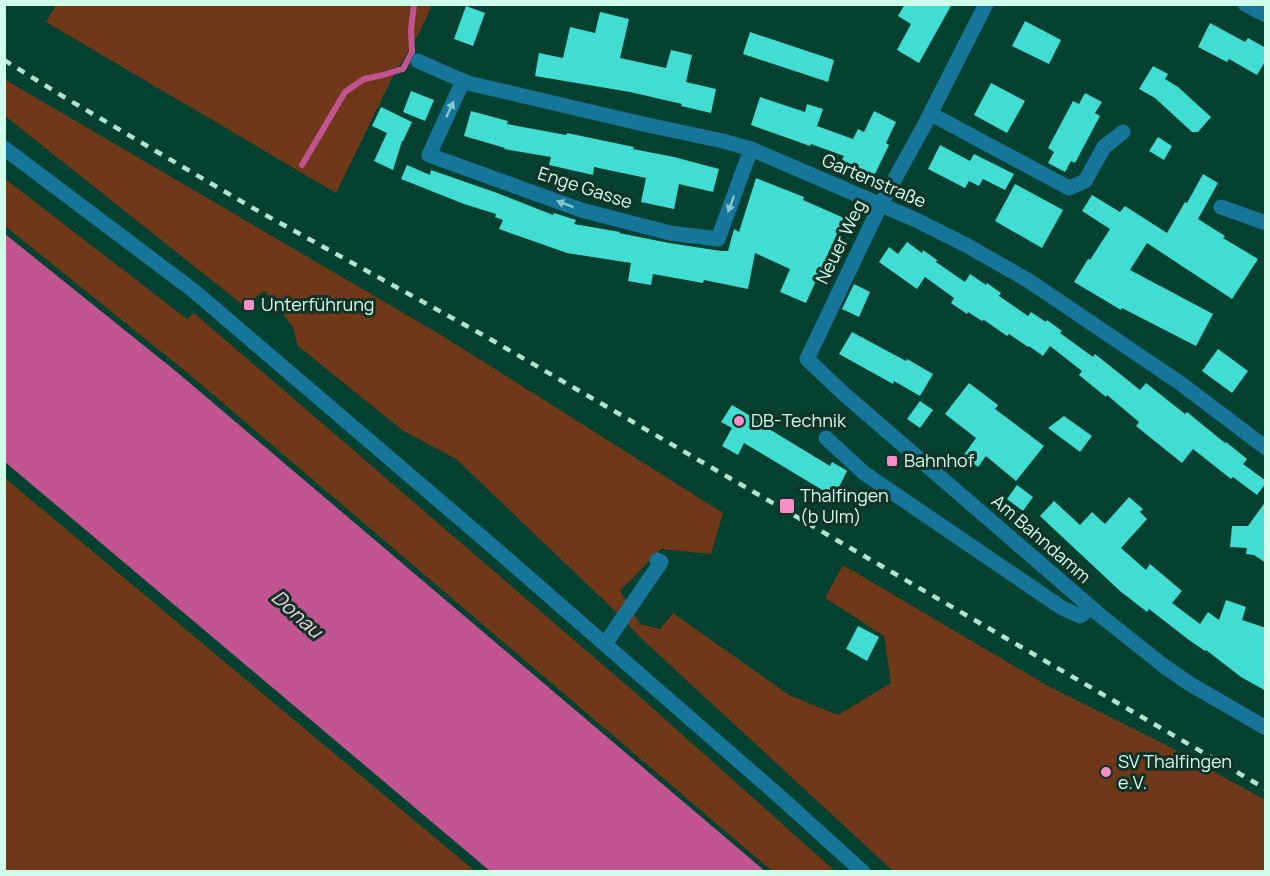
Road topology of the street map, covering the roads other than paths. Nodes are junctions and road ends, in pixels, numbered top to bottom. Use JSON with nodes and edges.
{"nodes":[{"id":1,"x":986,"y":4,"type":"edge"},
{"id":2,"x":1245,"y":4,"type":"edge"},
{"id":3,"x":1266,"y":15,"type":"edge"},
{"id":4,"x":418,"y":61,"type":"dead end"},
{"id":5,"x":463,"y":81,"type":"junction"},
{"id":6,"x":931,"y":114,"type":"junction"},
{"id":7,"x":1123,"y":132,"type":"dead end"},
{"id":8,"x":4,"y":148,"type":"edge"},
{"id":9,"x":751,"y":149,"type":"junction"},
{"id":10,"x":881,"y":204,"type":"junction"},
{"id":11,"x":1221,"y":207,"type":"dead end"},
{"id":12,"x":1266,"y":222,"type":"edge"},
{"id":13,"x":807,"y":359,"type":"joint"},
{"id":14,"x":826,"y":438,"type":"dead end"},
{"id":15,"x":1266,"y":448,"type":"edge"},
{"id":16,"x":657,"y":560,"type":"dead end"},
{"id":17,"x":1090,"y":608,"type":"junction"},
{"id":18,"x":605,"y":644,"type":"junction"},
{"id":19,"x":1266,"y":728,"type":"edge"},
{"id":20,"x":863,"y":872,"type":"edge"}],
"edges":[{"from":1,"to":6,"type":"street","name":"Neuer Weg"},
{"from":2,"to":3,"type":"street"},
{"from":4,"to":5,"type":"street","name":"Gartenstraße"},
{"from":5,"to":9,"type":"street","name":"Gartenstraße"},
{"from":9,"to":5,"type":"street","name":"Enge Gasse","one_way":true},
{"from":6,"to":7,"type":"street"},
{"from":6,"to":10,"type":"street","name":"Neuer Weg"},
{"from":8,"to":18,"type":"street"},
{"from":9,"to":10,"type":"street","name":"Gartenstraße"},
{"from":10,"to":13,"type":"street","name":"Neuer Weg"},
{"from":10,"to":15,"type":"street","name":"Gartenstraße"},
{"from":11,"to":12,"type":"street"},
{"from":13,"to":17,"type":"street","name":"Am Bahndamm"},
{"from":14,"to":17,"type":"street"},
{"from":16,"to":18,"type":"street"},
{"from":17,"to":19,"type":"street","name":"Am Bahndamm"},
{"from":18,"to":20,"type":"street"}]}
